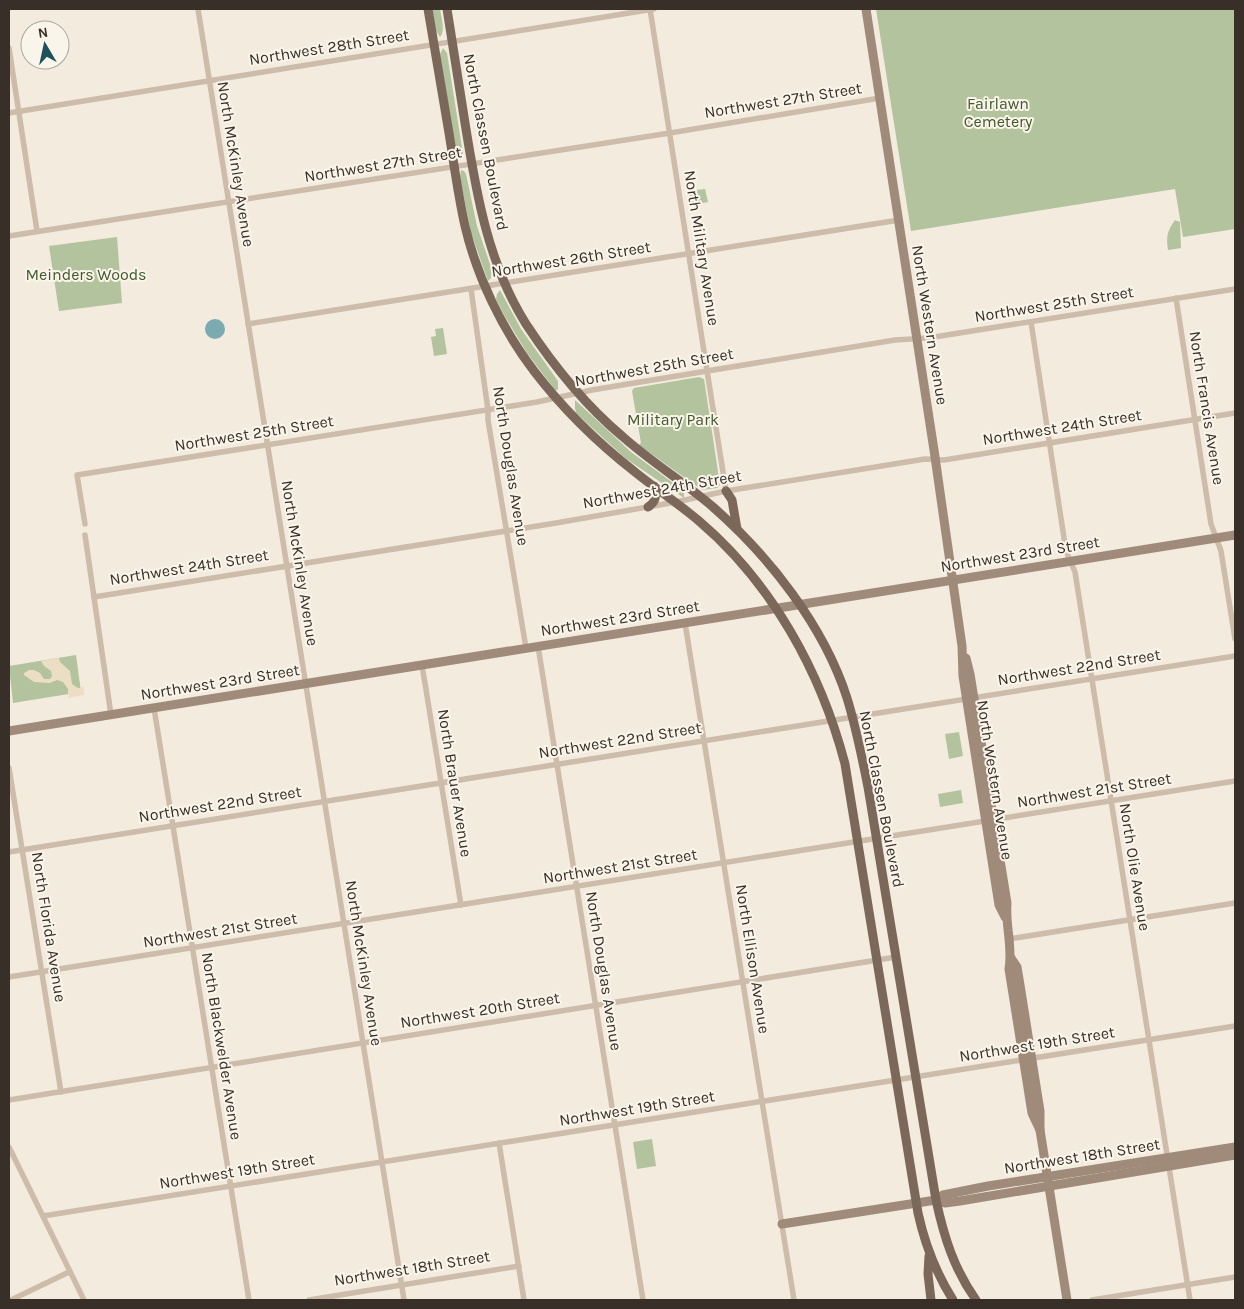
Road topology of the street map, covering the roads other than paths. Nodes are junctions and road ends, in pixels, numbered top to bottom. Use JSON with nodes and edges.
{"nodes":[{"id":1,"x":198,"y":9,"type":"edge"},
{"id":2,"x":428,"y":9,"type":"edge"},
{"id":3,"x":447,"y":9,"type":"edge"},
{"id":4,"x":650,"y":9,"type":"edge"},
{"id":5,"x":654,"y":9,"type":"edge"},
{"id":6,"x":866,"y":9,"type":"edge"},
{"id":7,"x":452,"y":41,"type":"junction"},
{"id":8,"x":434,"y":44,"type":"junction"},
{"id":9,"x":9,"y":48,"type":"edge"},
{"id":10,"x":209,"y":80,"type":"junction"},
{"id":11,"x":880,"y":98,"type":"junction"},
{"id":12,"x":18,"y":111,"type":"junction"},
{"id":13,"x":9,"y":113,"type":"edge"},
{"id":14,"x":670,"y":133,"type":"junction"},
{"id":15,"x":472,"y":164,"type":"junction"},
{"id":16,"x":454,"y":167,"type":"junction"},
{"id":17,"x":228,"y":202,"type":"junction"},
{"id":18,"x":899,"y":220,"type":"junction"},
{"id":19,"x":37,"y":231,"type":"junction"},
{"id":20,"x":9,"y":236,"type":"edge"},
{"id":21,"x":689,"y":253,"type":"junction"},
{"id":22,"x":505,"y":283,"type":"junction"},
{"id":23,"x":485,"y":287,"type":"junction"},
{"id":24,"x":471,"y":289,"type":"junction"},
{"id":25,"x":1235,"y":289,"type":"edge"},
{"id":26,"x":1176,"y":298,"type":"junction"},
{"id":27,"x":1031,"y":322,"type":"junction"},
{"id":28,"x":248,"y":324,"type":"junction"},
{"id":29,"x":917,"y":338,"type":"junction"},
{"id":30,"x":708,"y":371,"type":"junction"},
{"id":31,"x":578,"y":394,"type":"junction"},
{"id":32,"x":556,"y":398,"type":"junction"},
{"id":33,"x":488,"y":410,"type":"junction"},
{"id":34,"x":1235,"y":413,"type":"edge"},
{"id":35,"x":1195,"y":419,"type":"junction"},
{"id":36,"x":1050,"y":442,"type":"junction"},
{"id":37,"x":268,"y":445,"type":"junction"},
{"id":38,"x":936,"y":460,"type":"junction"},
{"id":39,"x":654,"y":486,"type":"junction"},
{"id":40,"x":726,"y":491,"type":"junction"},
{"id":41,"x":700,"y":497,"type":"junction"},
{"id":42,"x":676,"y":502,"type":"junction"},
{"id":43,"x":648,"y":507,"type":"junction"},
{"id":44,"x":85,"y":524,"type":"dead end"},
{"id":45,"x":507,"y":530,"type":"junction"},
{"id":46,"x":737,"y":530,"type":"junction"},
{"id":47,"x":85,"y":535,"type":"dead end"},
{"id":48,"x":1235,"y":535,"type":"edge"},
{"id":49,"x":1217,"y":538,"type":"junction"},
{"id":50,"x":1070,"y":562,"type":"junction"},
{"id":51,"x":286,"y":565,"type":"junction"},
{"id":52,"x":952,"y":580,"type":"junction"},
{"id":53,"x":94,"y":597,"type":"junction"},
{"id":54,"x":800,"y":604,"type":"junction"},
{"id":55,"x":776,"y":609,"type":"junction"},
{"id":56,"x":685,"y":623,"type":"junction"},
{"id":57,"x":1235,"y":640,"type":"edge"},
{"id":58,"x":538,"y":646,"type":"junction"},
{"id":59,"x":526,"y":648,"type":"junction"},
{"id":60,"x":1235,"y":656,"type":"edge"},
{"id":61,"x":422,"y":665,"type":"junction"},
{"id":62,"x":1091,"y":679,"type":"junction"},
{"id":63,"x":305,"y":683,"type":"junction"},
{"id":64,"x":970,"y":698,"type":"junction"},
{"id":65,"x":154,"y":708,"type":"junction"},
{"id":66,"x":111,"y":715,"type":"junction"},
{"id":67,"x":852,"y":717,"type":"junction"},
{"id":68,"x":831,"y":720,"type":"junction"},
{"id":69,"x":9,"y":731,"type":"edge"},
{"id":70,"x":704,"y":741,"type":"junction"},
{"id":71,"x":557,"y":764,"type":"junction"},
{"id":72,"x":9,"y":768,"type":"edge"},
{"id":73,"x":1235,"y":781,"type":"edge"},
{"id":74,"x":441,"y":783,"type":"junction"},
{"id":75,"x":324,"y":801,"type":"junction"},
{"id":76,"x":1110,"y":801,"type":"junction"},
{"id":77,"x":990,"y":820,"type":"junction"},
{"id":78,"x":173,"y":825,"type":"junction"},
{"id":79,"x":876,"y":838,"type":"junction"},
{"id":80,"x":858,"y":842,"type":"junction"},
{"id":81,"x":22,"y":849,"type":"junction"},
{"id":82,"x":9,"y":852,"type":"edge"},
{"id":83,"x":724,"y":863,"type":"junction"},
{"id":84,"x":577,"y":886,"type":"junction"},
{"id":85,"x":1235,"y":904,"type":"edge"},
{"id":86,"x":461,"y":905,"type":"junction"},
{"id":87,"x":1129,"y":920,"type":"junction"},
{"id":88,"x":344,"y":924,"type":"junction"},
{"id":89,"x":1009,"y":940,"type":"junction"},
{"id":90,"x":193,"y":948,"type":"junction"},
{"id":91,"x":896,"y":957,"type":"junction"},
{"id":92,"x":876,"y":960,"type":"junction"},
{"id":93,"x":42,"y":972,"type":"junction"},
{"id":94,"x":9,"y":977,"type":"edge"},
{"id":95,"x":743,"y":982,"type":"junction"},
{"id":96,"x":596,"y":1006,"type":"junction"},
{"id":97,"x":1235,"y":1026,"type":"edge"},
{"id":98,"x":1149,"y":1040,"type":"junction"},
{"id":99,"x":362,"y":1043,"type":"junction"},
{"id":100,"x":1028,"y":1059,"type":"junction"},
{"id":101,"x":212,"y":1067,"type":"junction"},
{"id":102,"x":916,"y":1077,"type":"junction"},
{"id":103,"x":896,"y":1080,"type":"junction"},
{"id":104,"x":61,"y":1092,"type":"junction"},
{"id":105,"x":9,"y":1100,"type":"edge"},
{"id":106,"x":762,"y":1101,"type":"junction"},
{"id":107,"x":615,"y":1125,"type":"junction"},
{"id":108,"x":499,"y":1143,"type":"junction"},
{"id":109,"x":9,"y":1147,"type":"edge"},
{"id":110,"x":1235,"y":1147,"type":"edge"},
{"id":111,"x":1235,"y":1155,"type":"edge"},
{"id":112,"x":382,"y":1162,"type":"junction"},
{"id":113,"x":1168,"y":1162,"type":"junction"},
{"id":114,"x":1048,"y":1182,"type":"junction"},
{"id":115,"x":1000,"y":1184,"type":"junction"},
{"id":116,"x":231,"y":1186,"type":"junction"},
{"id":117,"x":1002,"y":1195,"type":"junction"},
{"id":118,"x":936,"y":1200,"type":"junction"},
{"id":119,"x":916,"y":1202,"type":"junction"},
{"id":120,"x":43,"y":1216,"type":"junction"},
{"id":121,"x":782,"y":1224,"type":"junction"},
{"id":122,"x":929,"y":1253,"type":"junction"},
{"id":123,"x":519,"y":1266,"type":"junction"},
{"id":124,"x":69,"y":1272,"type":"junction"},
{"id":125,"x":1235,"y":1277,"type":"edge"},
{"id":126,"x":1187,"y":1284,"type":"junction"},
{"id":127,"x":401,"y":1285,"type":"junction"},
{"id":128,"x":11,"y":1300,"type":"edge"},
{"id":129,"x":84,"y":1300,"type":"edge"},
{"id":130,"x":249,"y":1300,"type":"edge"},
{"id":131,"x":309,"y":1300,"type":"edge"},
{"id":132,"x":404,"y":1300,"type":"edge"},
{"id":133,"x":524,"y":1300,"type":"edge"},
{"id":134,"x":643,"y":1300,"type":"edge"},
{"id":135,"x":794,"y":1300,"type":"edge"},
{"id":136,"x":931,"y":1300,"type":"edge"},
{"id":137,"x":953,"y":1300,"type":"edge"},
{"id":138,"x":976,"y":1300,"type":"edge"},
{"id":139,"x":1067,"y":1300,"type":"edge"},
{"id":140,"x":1092,"y":1300,"type":"edge"},
{"id":141,"x":1190,"y":1300,"type":"edge"}],
"edges":[{"from":1,"to":10,"type":"street","name":"North McKinley Avenue"},
{"from":2,"to":8,"type":"main road","name":"North Classen Boulevard"},
{"from":3,"to":7,"type":"main road","name":"North Classen Boulevard"},
{"from":4,"to":5,"type":"street","name":"Northwest 28th Street"},
{"from":4,"to":7,"type":"street","name":"Northwest 28th Street"},
{"from":4,"to":14,"type":"street","name":"North Military Avenue"},
{"from":6,"to":11,"type":"street","name":"North Western Avenue"},
{"from":7,"to":8,"type":"street","name":"Northwest 28th Street"},
{"from":7,"to":15,"type":"main road","name":"North Classen Boulevard"},
{"from":8,"to":10,"type":"street","name":"Northwest 28th Street"},
{"from":8,"to":16,"type":"main road","name":"North Classen Boulevard"},
{"from":9,"to":12,"type":"street"},
{"from":10,"to":12,"type":"street","name":"Northwest 28th Street"},
{"from":10,"to":17,"type":"street","name":"North McKinley Avenue"},
{"from":11,"to":14,"type":"street","name":"Northwest 27th Street"},
{"from":11,"to":18,"type":"street","name":"North Western Avenue"},
{"from":12,"to":13,"type":"street","name":"Northwest 28th Street"},
{"from":12,"to":19,"type":"street"},
{"from":14,"to":15,"type":"street","name":"Northwest 27th Street"},
{"from":14,"to":21,"type":"street","name":"North Military Avenue"},
{"from":15,"to":16,"type":"street","name":"Northwest 27th Street"},
{"from":15,"to":22,"type":"main road","name":"North Classen Boulevard"},
{"from":16,"to":17,"type":"street","name":"Northwest 27th Street"},
{"from":16,"to":23,"type":"main road","name":"North Classen Boulevard"},
{"from":17,"to":19,"type":"street","name":"Northwest 27th Street"},
{"from":17,"to":28,"type":"street","name":"North McKinley Avenue"},
{"from":18,"to":21,"type":"street","name":"Northwest 26th Street"},
{"from":18,"to":29,"type":"street","name":"North Western Avenue"},
{"from":19,"to":20,"type":"street","name":"Northwest 27th Street"},
{"from":21,"to":22,"type":"street","name":"Northwest 26th Street"},
{"from":21,"to":30,"type":"street","name":"North Military Avenue"},
{"from":22,"to":23,"type":"street","name":"Northwest 26th Street"},
{"from":22,"to":31,"type":"main road","name":"North Classen Boulevard"},
{"from":23,"to":24,"type":"street","name":"Northwest 26th Street"},
{"from":23,"to":32,"type":"main road","name":"North Classen Boulevard"},
{"from":24,"to":28,"type":"street","name":"Northwest 26th Street"},
{"from":24,"to":33,"type":"street","name":"North Douglas Avenue"},
{"from":25,"to":26,"type":"street","name":"Northwest 25th Street"},
{"from":26,"to":27,"type":"street","name":"Northwest 25th Street"},
{"from":26,"to":35,"type":"street","name":"North Francis Avenue"},
{"from":27,"to":29,"type":"street","name":"Northwest 25th Street"},
{"from":27,"to":36,"type":"street","name":"North Olie Avenue"},
{"from":28,"to":37,"type":"street","name":"North McKinley Avenue"},
{"from":29,"to":30,"type":"street","name":"Northwest 25th Street"},
{"from":29,"to":38,"type":"street","name":"North Western Avenue"},
{"from":30,"to":31,"type":"street","name":"Northwest 25th Street"},
{"from":30,"to":40,"type":"street","name":"North Military Avenue"},
{"from":31,"to":32,"type":"street","name":"Northwest 25th Street"},
{"from":31,"to":41,"type":"main road","name":"North Classen Boulevard"},
{"from":32,"to":33,"type":"street","name":"Northwest 25th Street"},
{"from":32,"to":39,"type":"main road","name":"North Classen Boulevard"},
{"from":33,"to":37,"type":"street","name":"Northwest 25th Street"},
{"from":33,"to":45,"type":"street","name":"North Douglas Avenue"},
{"from":34,"to":35,"type":"street","name":"Northwest 24th Street"},
{"from":35,"to":36,"type":"street","name":"Northwest 24th Street"},
{"from":35,"to":49,"type":"street","name":"North Francis Avenue"},
{"from":36,"to":38,"type":"street","name":"Northwest 24th Street"},
{"from":36,"to":50,"type":"street","name":"North Olie Avenue"},
{"from":37,"to":44,"type":"street","name":"Northwest 25th Street"},
{"from":37,"to":51,"type":"street","name":"North McKinley Avenue"},
{"from":38,"to":40,"type":"street","name":"Northwest 24th Street"},
{"from":38,"to":52,"type":"street","name":"North Western Avenue"},
{"from":39,"to":42,"type":"main road","name":"North Classen Boulevard"},
{"from":39,"to":43,"type":"main road"},
{"from":40,"to":41,"type":"street","name":"Northwest 24th Street"},
{"from":40,"to":46,"type":"main road"},
{"from":41,"to":42,"type":"street","name":"Northwest 24th Street"},
{"from":41,"to":46,"type":"main road","name":"North Classen Boulevard"},
{"from":42,"to":43,"type":"street","name":"Northwest 24th Street"},
{"from":42,"to":55,"type":"main road","name":"North Classen Boulevard"},
{"from":43,"to":45,"type":"street","name":"Northwest 24th Street"},
{"from":45,"to":51,"type":"street","name":"Northwest 24th Street"},
{"from":45,"to":59,"type":"street","name":"North Douglas Avenue"},
{"from":46,"to":54,"type":"main road","name":"North Classen Boulevard"},
{"from":47,"to":53,"type":"street"},
{"from":48,"to":49,"type":"street","name":"Northwest 23rd Street"},
{"from":49,"to":50,"type":"street","name":"Northwest 23rd Street"},
{"from":49,"to":57,"type":"street","name":"North Francis Avenue"},
{"from":50,"to":52,"type":"street","name":"Northwest 23rd Street"},
{"from":50,"to":62,"type":"street","name":"North Olie Avenue"},
{"from":51,"to":53,"type":"street","name":"Northwest 24th Street"},
{"from":51,"to":63,"type":"street","name":"North McKinley Avenue"},
{"from":52,"to":54,"type":"street","name":"Northwest 23rd Street"},
{"from":52,"to":64,"type":"street","name":"North Western Avenue"},
{"from":53,"to":66,"type":"street"},
{"from":54,"to":55,"type":"street","name":"Northwest 23rd Street"},
{"from":54,"to":67,"type":"main road","name":"North Classen Boulevard"},
{"from":55,"to":56,"type":"street","name":"Northwest 23rd Street"},
{"from":55,"to":68,"type":"main road","name":"North Classen Boulevard"},
{"from":56,"to":58,"type":"street","name":"Northwest 23rd Street"},
{"from":56,"to":70,"type":"street","name":"North Ellison Avenue"},
{"from":58,"to":59,"type":"street","name":"Northwest 23rd Street"},
{"from":58,"to":71,"type":"street","name":"North Douglas Avenue"},
{"from":59,"to":61,"type":"street","name":"Northwest 23rd Street"},
{"from":60,"to":62,"type":"street","name":"Northwest 22nd Street"},
{"from":61,"to":63,"type":"street","name":"Northwest 23rd Street"},
{"from":61,"to":74,"type":"street","name":"North Brauer Avenue"},
{"from":62,"to":64,"type":"street","name":"Northwest 22nd Street"},
{"from":62,"to":76,"type":"street","name":"North Olie Avenue"},
{"from":63,"to":65,"type":"street","name":"Northwest 23rd Street"},
{"from":63,"to":75,"type":"street","name":"North McKinley Avenue"},
{"from":64,"to":67,"type":"street","name":"Northwest 22nd Street"},
{"from":64,"to":77,"type":"street","name":"North Western Avenue"},
{"from":65,"to":66,"type":"street","name":"Northwest 23rd Street"},
{"from":65,"to":78,"type":"street","name":"North Blackwelder Avenue"},
{"from":66,"to":69,"type":"street","name":"Northwest 23rd Street"},
{"from":67,"to":68,"type":"street","name":"Northwest 22nd Street"},
{"from":67,"to":79,"type":"main road","name":"North Classen Boulevard"},
{"from":68,"to":70,"type":"street","name":"Northwest 22nd Street"},
{"from":68,"to":80,"type":"main road","name":"North Classen Boulevard"},
{"from":70,"to":71,"type":"street","name":"Northwest 22nd Street"},
{"from":70,"to":83,"type":"street","name":"North Ellison Avenue"},
{"from":71,"to":74,"type":"street","name":"Northwest 22nd Street"},
{"from":71,"to":84,"type":"street","name":"North Douglas Avenue"},
{"from":72,"to":81,"type":"street","name":"North Florida Avenue"},
{"from":73,"to":76,"type":"street","name":"Northwest 21st Street"},
{"from":74,"to":75,"type":"street","name":"Northwest 22nd Street"},
{"from":74,"to":86,"type":"street","name":"North Brauer Avenue"},
{"from":75,"to":78,"type":"street","name":"Northwest 22nd Street"},
{"from":75,"to":88,"type":"street","name":"North McKinley Avenue"},
{"from":76,"to":77,"type":"street","name":"Northwest 21st Street"},
{"from":76,"to":87,"type":"street","name":"North Olie Avenue"},
{"from":77,"to":79,"type":"street","name":"Northwest 21st Street"},
{"from":77,"to":89,"type":"street","name":"North Western Avenue"},
{"from":78,"to":81,"type":"street","name":"Northwest 22nd Street"},
{"from":78,"to":90,"type":"street","name":"North Blackwelder Avenue"},
{"from":79,"to":80,"type":"street","name":"Northwest 21st Street"},
{"from":79,"to":91,"type":"main road","name":"North Classen Boulevard"},
{"from":80,"to":83,"type":"street","name":"Northwest 21st Street"},
{"from":80,"to":92,"type":"main road","name":"North Classen Boulevard"},
{"from":81,"to":82,"type":"street","name":"Northwest 22nd Street"},
{"from":81,"to":93,"type":"street","name":"North Florida Avenue"},
{"from":83,"to":84,"type":"street","name":"Northwest 21st Street"},
{"from":83,"to":95,"type":"street","name":"North Ellison Avenue"},
{"from":84,"to":86,"type":"street","name":"Northwest 21st Street"},
{"from":84,"to":96,"type":"street","name":"North Douglas Avenue"},
{"from":85,"to":87,"type":"street"},
{"from":86,"to":88,"type":"street","name":"Northwest 21st Street"},
{"from":87,"to":89,"type":"street"},
{"from":87,"to":98,"type":"street","name":"North Olie Avenue"},
{"from":88,"to":90,"type":"street","name":"Northwest 21st Street"},
{"from":88,"to":99,"type":"street","name":"North McKinley Avenue"},
{"from":89,"to":100,"type":"street","name":"North Western Avenue"},
{"from":90,"to":93,"type":"street","name":"Northwest 21st Street"},
{"from":90,"to":101,"type":"street","name":"North Blackwelder Avenue"},
{"from":91,"to":92,"type":"street","name":"Northwest 20th Street"},
{"from":91,"to":102,"type":"main road","name":"North Classen Boulevard"},
{"from":92,"to":95,"type":"street","name":"Northwest 20th Street"},
{"from":92,"to":103,"type":"main road","name":"North Classen Boulevard"},
{"from":93,"to":94,"type":"street","name":"Northwest 21st Street"},
{"from":93,"to":104,"type":"street","name":"North Florida Avenue"},
{"from":95,"to":96,"type":"street","name":"Northwest 20th Street"},
{"from":95,"to":106,"type":"street","name":"North Ellison Avenue"},
{"from":96,"to":99,"type":"street","name":"Northwest 20th Street"},
{"from":96,"to":107,"type":"street","name":"North Douglas Avenue"},
{"from":97,"to":98,"type":"street","name":"Northwest 19th Street"},
{"from":98,"to":100,"type":"street","name":"Northwest 19th Street"},
{"from":98,"to":113,"type":"street","name":"North Olie Avenue"},
{"from":99,"to":101,"type":"street","name":"Northwest 20th Street"},
{"from":99,"to":112,"type":"street","name":"North McKinley Avenue"},
{"from":100,"to":102,"type":"street","name":"Northwest 19th Street"},
{"from":100,"to":114,"type":"street","name":"North Western Avenue"},
{"from":101,"to":104,"type":"street","name":"Northwest 20th Street"},
{"from":101,"to":116,"type":"street","name":"North Blackwelder Avenue"},
{"from":102,"to":103,"type":"street","name":"Northwest 19th Street"},
{"from":102,"to":118,"type":"main road","name":"North Classen Boulevard"},
{"from":103,"to":106,"type":"street","name":"Northwest 19th Street"},
{"from":103,"to":119,"type":"main road","name":"North Classen Boulevard"},
{"from":104,"to":105,"type":"street","name":"Northwest 20th Street"},
{"from":106,"to":107,"type":"street","name":"Northwest 19th Street"},
{"from":106,"to":121,"type":"street","name":"North Ellison Avenue"},
{"from":107,"to":108,"type":"street","name":"Northwest 19th Street"},
{"from":107,"to":134,"type":"street","name":"North Douglas Avenue"},
{"from":108,"to":112,"type":"street","name":"Northwest 19th Street"},
{"from":108,"to":123,"type":"street"},
{"from":109,"to":120,"type":"street"},
{"from":110,"to":113,"type":"street","name":"Northwest 18th Street"},
{"from":111,"to":113,"type":"street","name":"Northwest 18th Street"},
{"from":112,"to":116,"type":"street","name":"Northwest 19th Street"},
{"from":112,"to":127,"type":"street","name":"North McKinley Avenue"},
{"from":113,"to":114,"type":"street","name":"Northwest 18th Street"},
{"from":113,"to":126,"type":"street","name":"North Olie Avenue"},
{"from":114,"to":115,"type":"street","name":"Northwest 18th Street"},
{"from":114,"to":117,"type":"street","name":"Northwest 18th Street"},
{"from":114,"to":139,"type":"street","name":"North Western Avenue"},
{"from":115,"to":117,"type":"street"},
{"from":115,"to":118,"type":"street","name":"Northwest 18th Street"},
{"from":116,"to":120,"type":"street","name":"Northwest 19th Street"},
{"from":116,"to":130,"type":"street","name":"North Blackwelder Avenue"},
{"from":117,"to":118,"type":"street","name":"Northwest 18th Street"},
{"from":118,"to":119,"type":"street","name":"Northwest 18th Street"},
{"from":118,"to":138,"type":"main road","name":"North Classen Boulevard"},
{"from":119,"to":121,"type":"street","name":"Northwest 18th Street"},
{"from":119,"to":122,"type":"main road","name":"North Classen Boulevard"},
{"from":120,"to":124,"type":"street"},
{"from":121,"to":135,"type":"street","name":"North Ellison Avenue"},
{"from":122,"to":136,"type":"main road"},
{"from":122,"to":137,"type":"main road","name":"North Classen Boulevard"},
{"from":123,"to":127,"type":"street","name":"Northwest 18th Street"},
{"from":123,"to":133,"type":"street"},
{"from":124,"to":128,"type":"street"},
{"from":124,"to":129,"type":"street"},
{"from":125,"to":126,"type":"street"},
{"from":126,"to":140,"type":"street"},
{"from":126,"to":141,"type":"street","name":"North Olie Avenue"},
{"from":127,"to":131,"type":"street","name":"Northwest 18th Street"},
{"from":127,"to":132,"type":"street","name":"North McKinley Avenue"}]}
